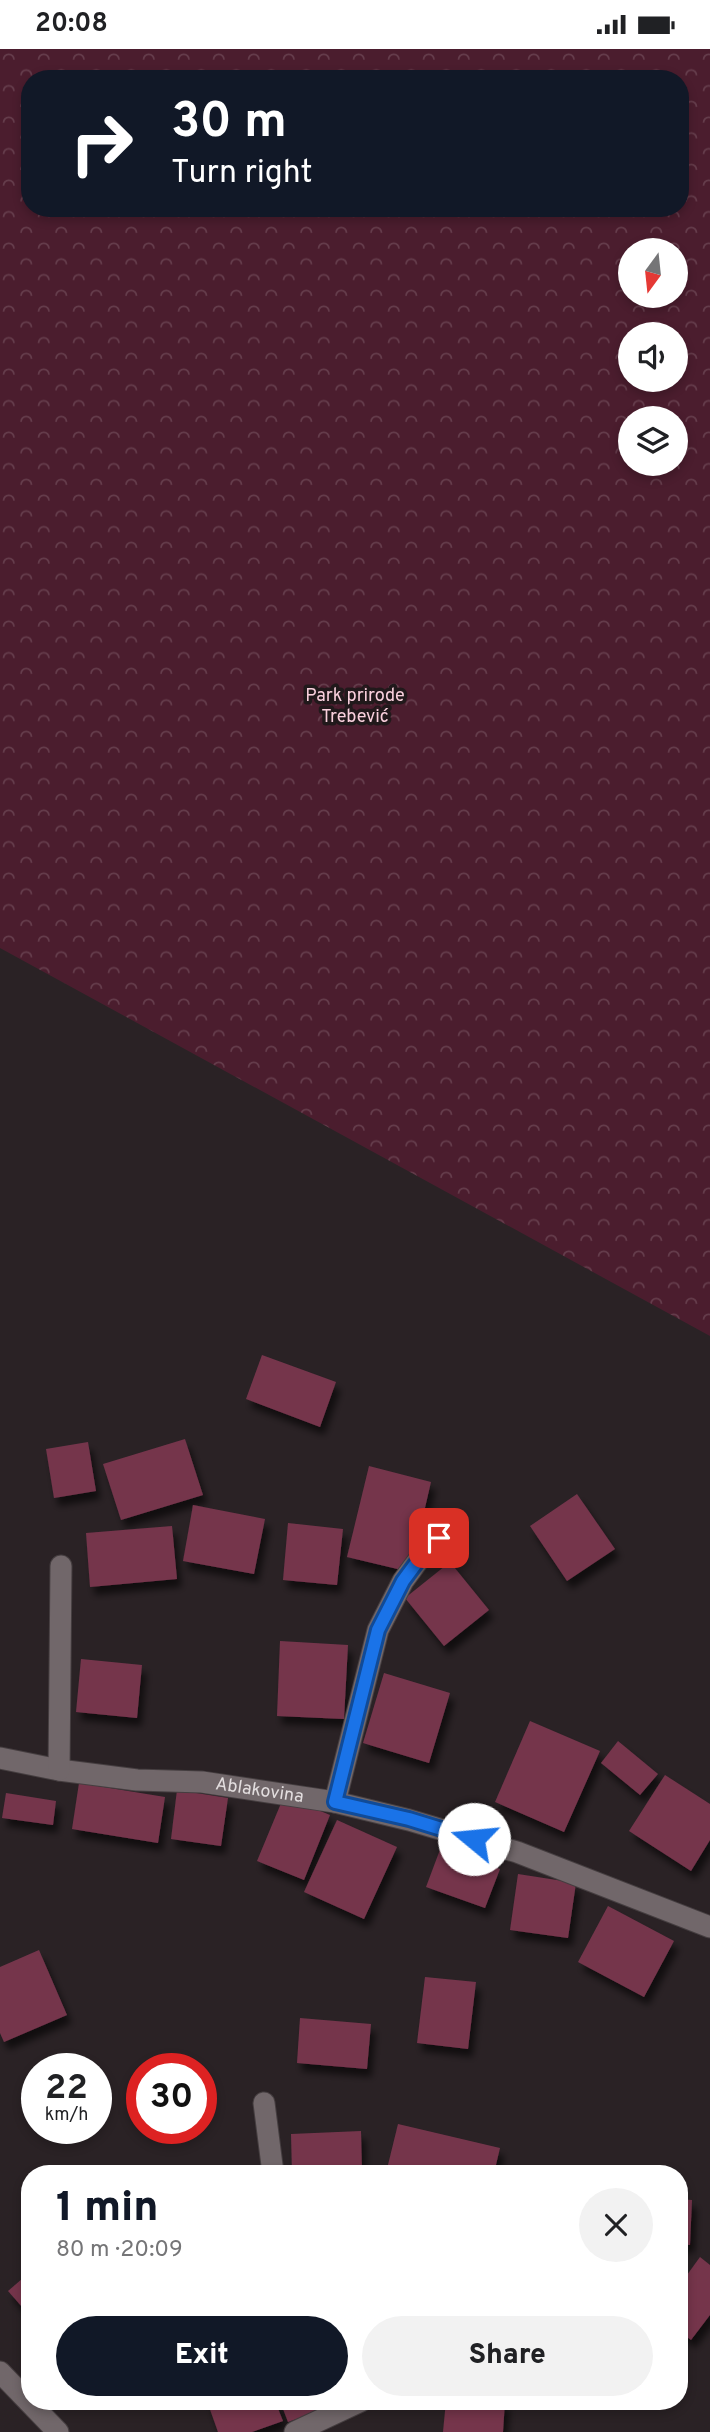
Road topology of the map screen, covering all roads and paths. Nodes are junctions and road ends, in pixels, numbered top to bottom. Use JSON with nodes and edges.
{"nodes":[{"id":1,"x":439,"y":1538,"type":"dead end"},
{"id":2,"x":61,"y":1566,"type":"dead end"},
{"id":3,"x":0,"y":1758,"type":"edge"},
{"id":4,"x":60,"y":1770,"type":"junction"},
{"id":5,"x":335,"y":1802,"type":"junction"},
{"id":6,"x":710,"y":1927,"type":"edge"},
{"id":7,"x":264,"y":2103,"type":"dead end"},
{"id":8,"x":272,"y":2165,"type":"edge"},
{"id":9,"x":0,"y":2371,"type":"edge"},
{"id":10,"x":21,"y":2393,"type":"edge"},
{"id":11,"x":37,"y":2410,"type":"edge"},
{"id":12,"x":338,"y":2410,"type":"edge"},
{"id":13,"x":58,"y":2432,"type":"edge"},
{"id":14,"x":295,"y":2432,"type":"edge"}],
"edges":[{"from":1,"to":5,"type":"street"},
{"from":2,"to":4,"type":"street"},
{"from":3,"to":4,"type":"street","name":"Ablakovina"},
{"from":4,"to":5,"type":"street","name":"Ablakovina"},
{"from":5,"to":6,"type":"street","name":"Ablakovina"},
{"from":7,"to":8,"type":"street"},
{"from":9,"to":10,"type":"street"},
{"from":11,"to":13,"type":"street"},
{"from":12,"to":14,"type":"street"}]}
